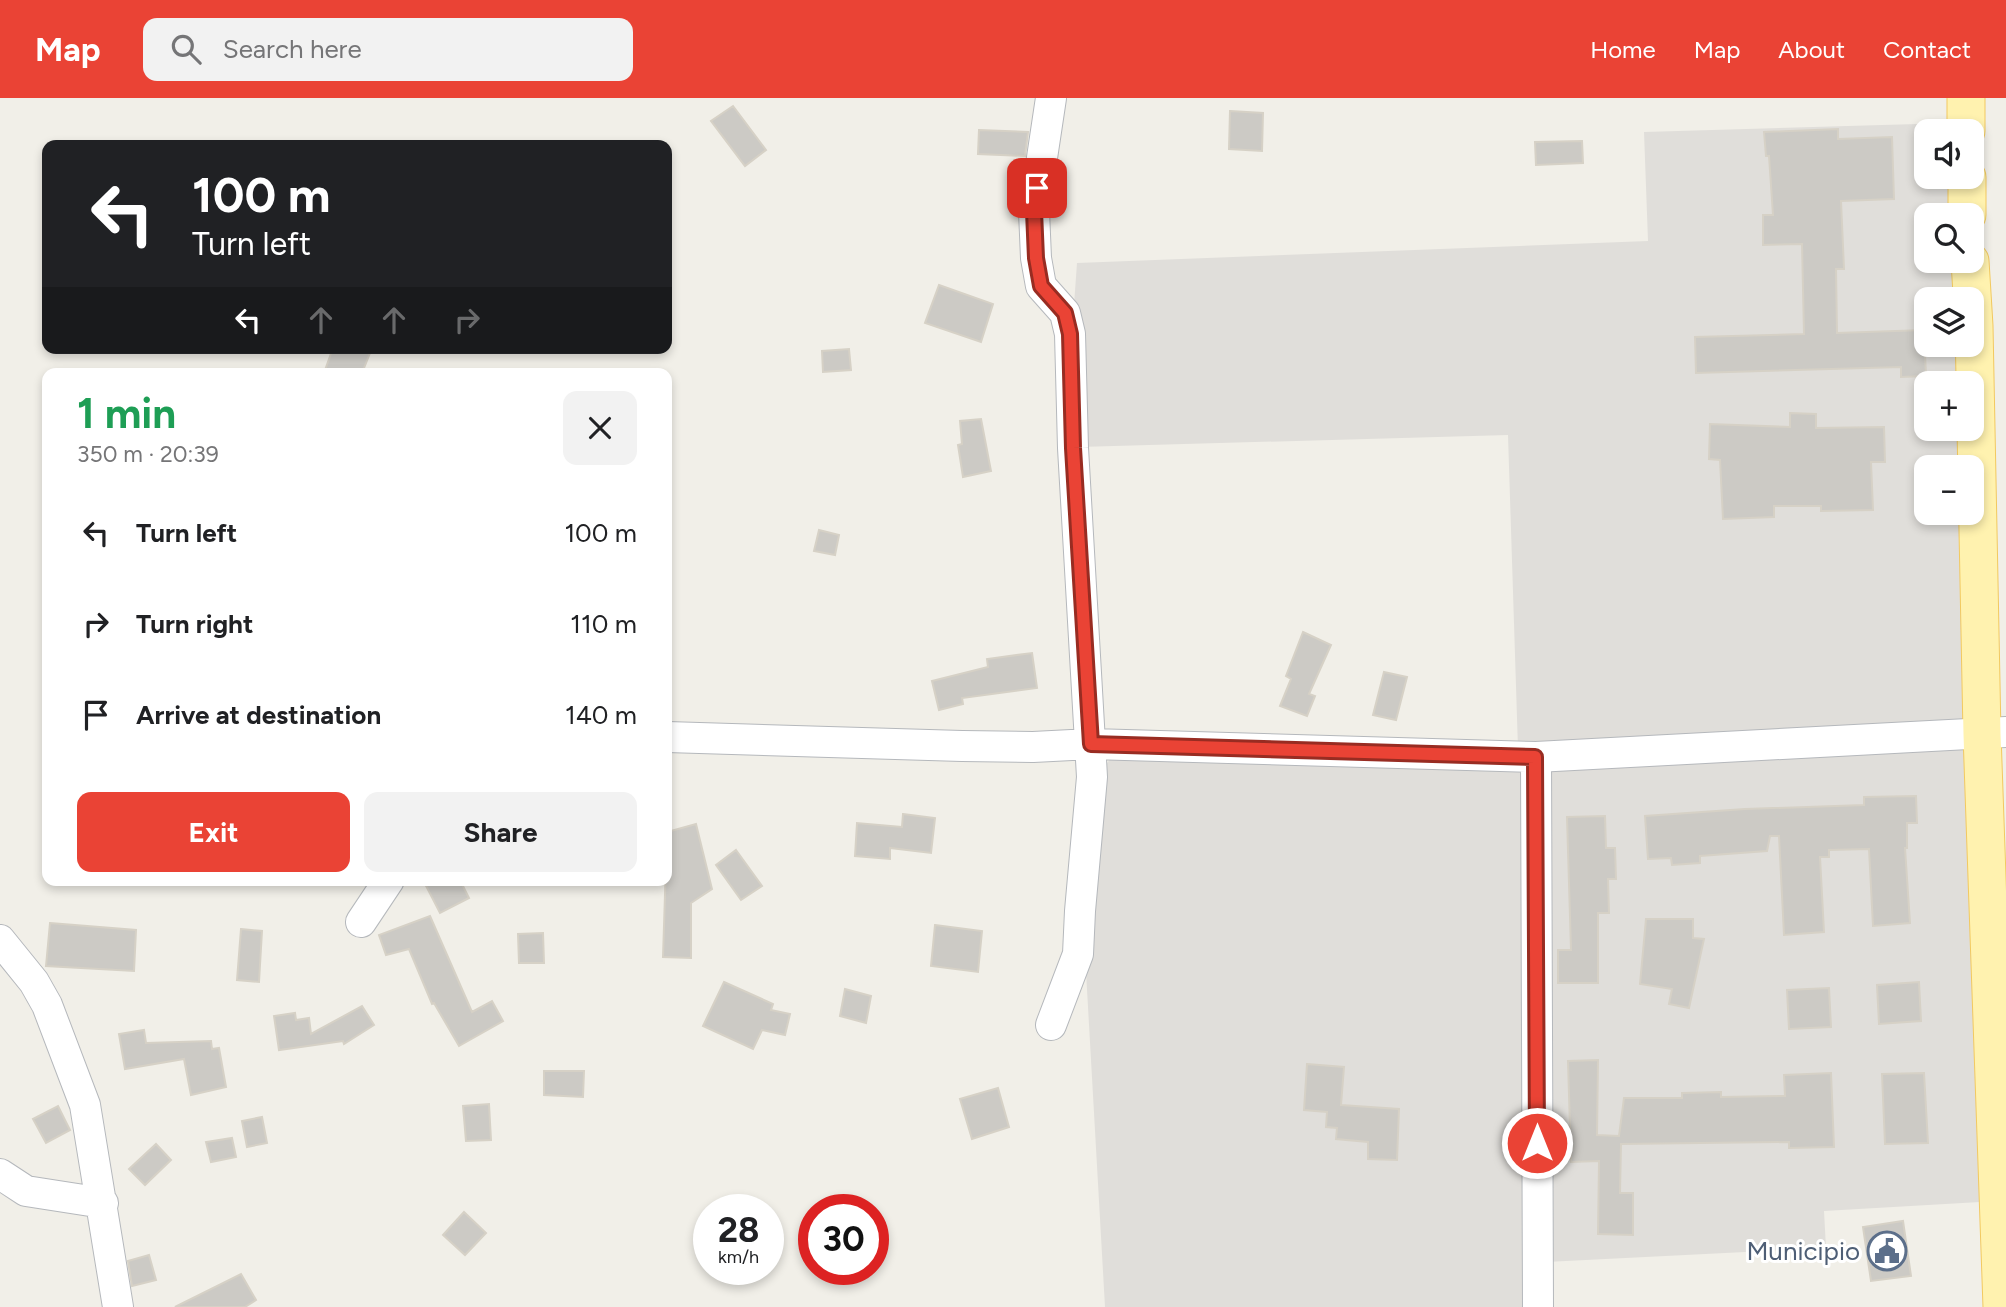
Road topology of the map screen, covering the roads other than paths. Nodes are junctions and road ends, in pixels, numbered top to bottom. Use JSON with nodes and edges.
{"nodes":[{"id":1,"x":1051,"y":98,"type":"edge"},
{"id":2,"x":1966,"y":98,"type":"edge"},
{"id":3,"x":1966,"y":119,"type":"edge"},
{"id":4,"x":1971,"y":273,"type":"edge"},
{"id":5,"x":1994,"y":733,"type":"edge"},
{"id":6,"x":672,"y":737,"type":"edge"},
{"id":7,"x":1091,"y":744,"type":"junction"},
{"id":8,"x":1535,"y":757,"type":"junction"},
{"id":9,"x":385,"y":886,"type":"edge"},
{"id":10,"x":360,"y":922,"type":"dead end"},
{"id":11,"x":0,"y":940,"type":"edge"},
{"id":12,"x":1051,"y":1025,"type":"dead end"},
{"id":13,"x":0,"y":1174,"type":"edge"},
{"id":14,"x":103,"y":1203,"type":"junction"},
{"id":15,"x":118,"y":1307,"type":"edge"},
{"id":16,"x":1538,"y":1307,"type":"edge"},
{"id":17,"x":2002,"y":1307,"type":"edge"}],
"edges":[{"from":1,"to":7,"type":"street"},
{"from":2,"to":3,"type":"main road"},
{"from":4,"to":5,"type":"main road"},
{"from":5,"to":8,"type":"street"},
{"from":5,"to":17,"type":"main road"},
{"from":6,"to":7,"type":"street"},
{"from":7,"to":8,"type":"street"},
{"from":7,"to":12,"type":"street"},
{"from":8,"to":16,"type":"street"},
{"from":9,"to":10,"type":"street"},
{"from":11,"to":14,"type":"street"},
{"from":13,"to":14,"type":"street"},
{"from":14,"to":15,"type":"street"}]}
